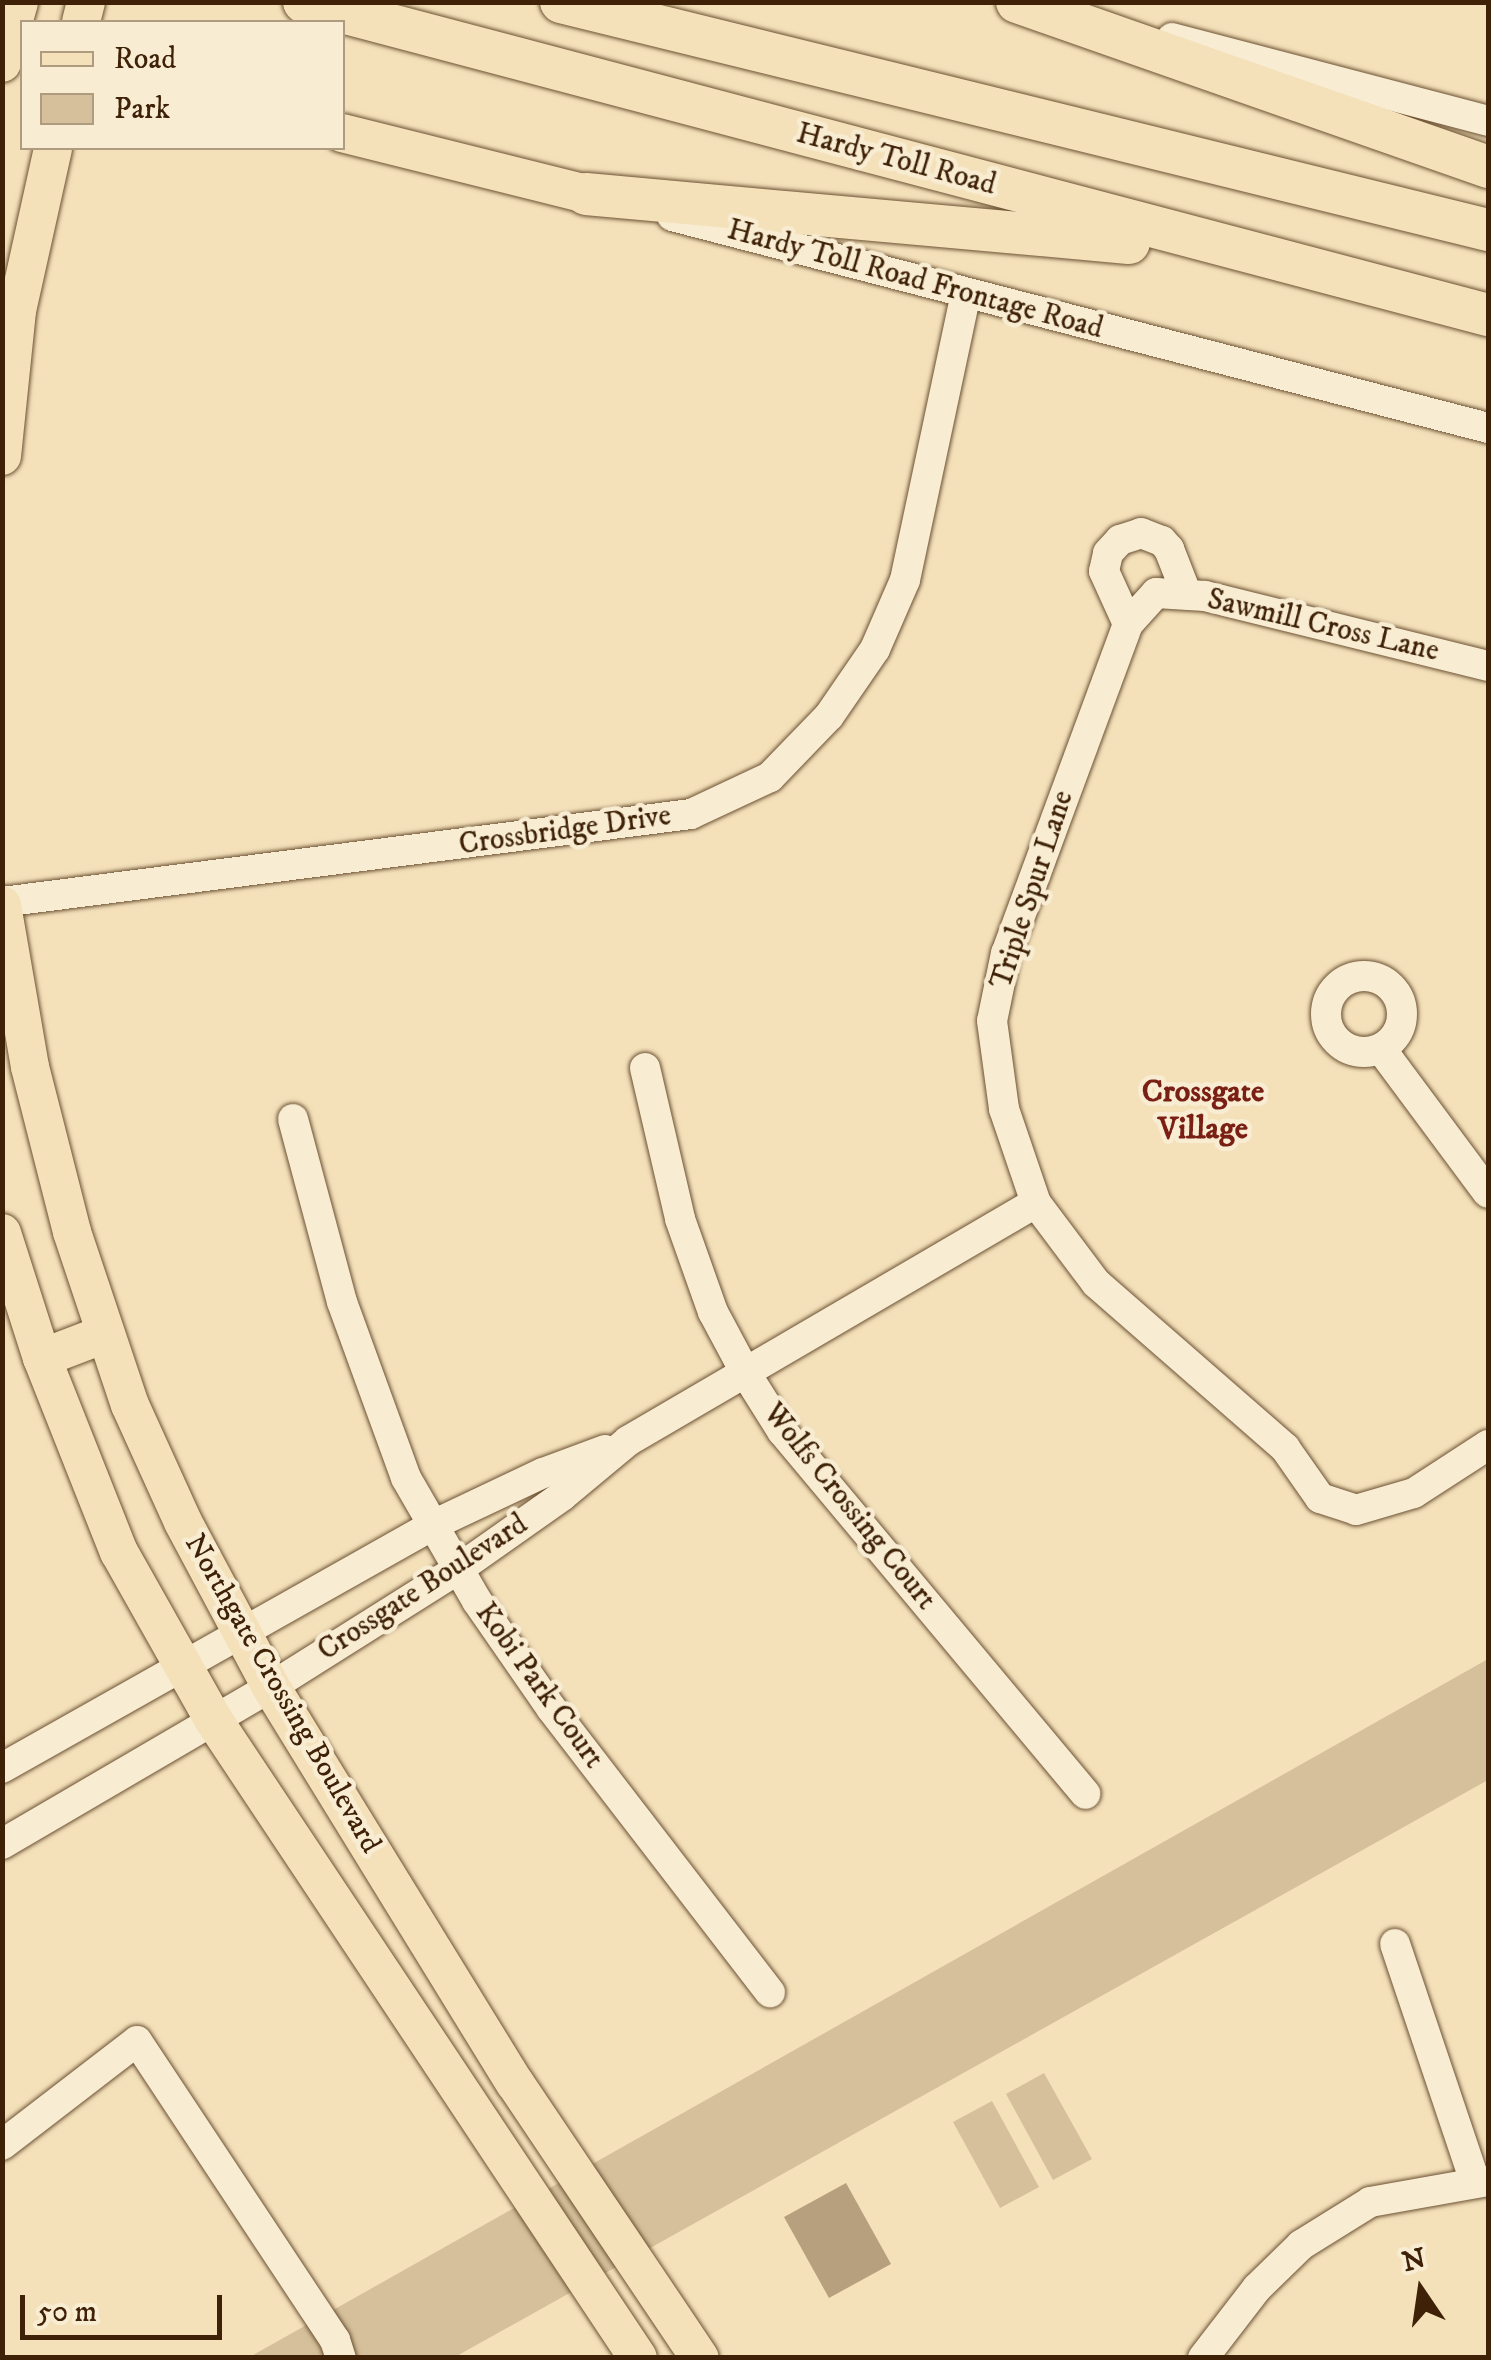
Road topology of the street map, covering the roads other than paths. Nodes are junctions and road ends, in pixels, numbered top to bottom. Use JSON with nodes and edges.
{"nodes":[{"id":1,"x":304,"y":2,"type":"edge"},
{"id":2,"x":561,"y":2,"type":"edge"},
{"id":3,"x":1018,"y":2,"type":"edge"},
{"id":4,"x":1027,"y":2,"type":"edge"},
{"id":5,"x":1488,"y":122,"type":"edge"},
{"id":6,"x":345,"y":134,"type":"edge"},
{"id":7,"x":54,"y":150,"type":"edge"},
{"id":8,"x":1488,"y":167,"type":"edge"},
{"id":9,"x":586,"y":194,"type":"junction"},
{"id":10,"x":1488,"y":230,"type":"edge"},
{"id":11,"x":1245,"y":254,"type":"junction"},
{"id":12,"x":966,"y":294,"type":"junction"},
{"id":13,"x":1488,"y":314,"type":"edge"},
{"id":14,"x":1488,"y":428,"type":"edge"},
{"id":15,"x":2,"y":456,"type":"edge"},
{"id":16,"x":1156,"y":593,"type":"joint"},
{"id":17,"x":1187,"y":595,"type":"junction"},
{"id":18,"x":1128,"y":624,"type":"junction"},
{"id":19,"x":1488,"y":666,"type":"edge"},
{"id":20,"x":2,"y":903,"type":"edge"},
{"id":21,"x":1381,"y":1049,"type":"dead end"},
{"id":22,"x":645,"y":1068,"type":"dead end"},
{"id":23,"x":293,"y":1120,"type":"dead end"},
{"id":24,"x":1488,"y":1194,"type":"edge"},
{"id":25,"x":1036,"y":1203,"type":"junction"},
{"id":26,"x":2,"y":1233,"type":"edge"},
{"id":27,"x":105,"y":1334,"type":"junction"},
{"id":28,"x":42,"y":1358,"type":"junction"},
{"id":29,"x":745,"y":1372,"type":"junction"},
{"id":30,"x":628,"y":1442,"type":"junction"},
{"id":31,"x":1488,"y":1445,"type":"edge"},
{"id":32,"x":435,"y":1524,"type":"junction"},
{"id":33,"x":460,"y":1568,"type":"junction"},
{"id":34,"x":243,"y":1634,"type":"junction"},
{"id":35,"x":183,"y":1666,"type":"junction"},
{"id":36,"x":271,"y":1687,"type":"junction"},
{"id":37,"x":213,"y":1719,"type":"junction"},
{"id":38,"x":2,"y":1768,"type":"edge"},
{"id":39,"x":1086,"y":1794,"type":"dead end"},
{"id":40,"x":2,"y":1844,"type":"edge"},
{"id":41,"x":1395,"y":1944,"type":"dead end"},
{"id":42,"x":770,"y":1992,"type":"dead end"},
{"id":43,"x":515,"y":2084,"type":"junction"},
{"id":44,"x":472,"y":2114,"type":"junction"},
{"id":45,"x":2,"y":2145,"type":"edge"},
{"id":46,"x":1482,"y":2181,"type":"edge"},
{"id":47,"x":341,"y":2358,"type":"edge"},
{"id":48,"x":638,"y":2358,"type":"edge"},
{"id":49,"x":700,"y":2358,"type":"edge"},
{"id":50,"x":1202,"y":2358,"type":"edge"}],
"edges":[{"from":1,"to":11,"type":"highway","name":"Hardy Toll Road"},
{"from":2,"to":10,"type":"highway"},
{"from":3,"to":8,"type":"highway"},
{"from":4,"to":5,"type":"street"},
{"from":6,"to":9,"type":"main road","name":"Hardy Toll Road Frontage Road"},
{"from":7,"to":15,"type":"main road"},
{"from":9,"to":11,"type":"highway"},
{"from":9,"to":12,"type":"street","name":"Hardy Toll Road Frontage Road"},
{"from":11,"to":13,"type":"highway","name":"Hardy Toll Road"},
{"from":12,"to":14,"type":"street","name":"Hardy Toll Road Frontage Road"},
{"from":12,"to":20,"type":"street","name":"Crossbridge Drive"},
{"from":16,"to":17,"type":"street","name":"Sawmill Cross Lane"},
{"from":16,"to":18,"type":"street","name":"Triple Spur Lane"},
{"from":17,"to":18,"type":"street"},
{"from":17,"to":19,"type":"street","name":"Sawmill Cross Lane"},
{"from":18,"to":25,"type":"street","name":"Triple Spur Lane"},
{"from":20,"to":27,"type":"main road","name":"Northgate Crossing Boulevard"},
{"from":21,"to":24,"type":"street"},
{"from":22,"to":29,"type":"street","name":"Wolfs Crossing Court"},
{"from":23,"to":32,"type":"street","name":"Kobi Park Court"},
{"from":25,"to":29,"type":"street","name":"Crossgate Boulevard"},
{"from":25,"to":31,"type":"street","name":"Triple Spur Lane"},
{"from":26,"to":28,"type":"main road","name":"Northgate Crossing Boulevard"},
{"from":27,"to":28,"type":"main road"},
{"from":27,"to":34,"type":"main road","name":"Northgate Crossing Boulevard"},
{"from":28,"to":35,"type":"main road","name":"Northgate Crossing Boulevard"},
{"from":29,"to":30,"type":"street","name":"Crossgate Boulevard"},
{"from":29,"to":39,"type":"street","name":"Wolfs Crossing Court"},
{"from":30,"to":32,"type":"street","name":"Crossgate Boulevard"},
{"from":30,"to":33,"type":"street","name":"Crossgate Boulevard"},
{"from":32,"to":33,"type":"street","name":"Kobi Park Court"},
{"from":32,"to":34,"type":"street","name":"Crossgate Boulevard"},
{"from":33,"to":36,"type":"street","name":"Crossgate Boulevard"},
{"from":33,"to":42,"type":"street","name":"Kobi Park Court"},
{"from":34,"to":35,"type":"street","name":"Crossgate Boulevard"},
{"from":34,"to":36,"type":"main road","name":"Northgate Crossing Boulevard"},
{"from":35,"to":37,"type":"main road","name":"Northgate Crossing Boulevard"},
{"from":35,"to":38,"type":"street","name":"Crossgate Boulevard"},
{"from":36,"to":37,"type":"street","name":"Crossgate Boulevard"},
{"from":36,"to":43,"type":"main road","name":"Northgate Crossing Boulevard"},
{"from":37,"to":40,"type":"street","name":"Crossgate Boulevard"},
{"from":37,"to":44,"type":"main road","name":"Northgate Crossing Boulevard"},
{"from":41,"to":46,"type":"street"},
{"from":43,"to":44,"type":"main road"},
{"from":43,"to":49,"type":"main road","name":"Northgate Crossing Boulevard"},
{"from":44,"to":48,"type":"main road","name":"Northgate Crossing Boulevard"},
{"from":45,"to":47,"type":"street"},
{"from":46,"to":50,"type":"street"}]}
